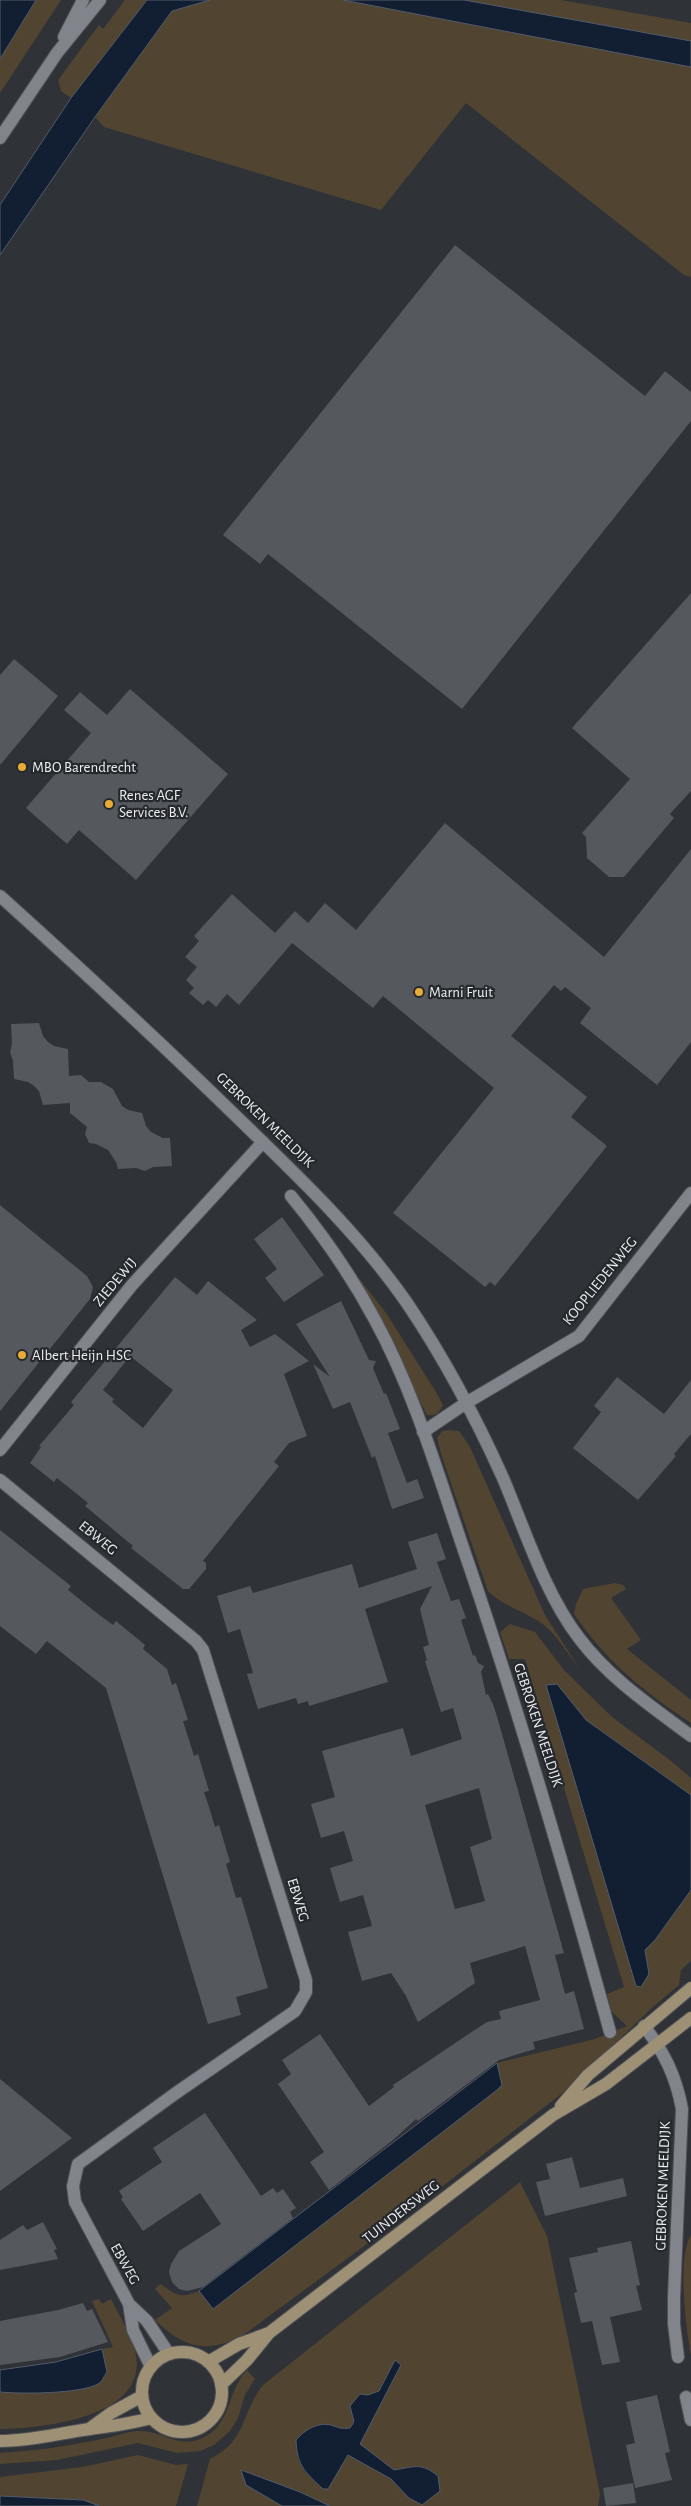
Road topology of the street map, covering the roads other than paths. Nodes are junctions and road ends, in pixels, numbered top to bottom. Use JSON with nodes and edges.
{"nodes":[{"id":1,"x":83,"y":0,"type":"edge"},
{"id":2,"x":100,"y":0,"type":"edge"},
{"id":3,"x":58,"y":53,"type":"junction"},
{"id":4,"x":0,"y":138,"type":"edge"},
{"id":5,"x":0,"y":896,"type":"edge"},
{"id":6,"x":264,"y":1142,"type":"junction"},
{"id":7,"x":691,"y":1193,"type":"edge"},
{"id":8,"x":291,"y":1196,"type":"dead end"},
{"id":9,"x":466,"y":1403,"type":"junction"},
{"id":10,"x":424,"y":1432,"type":"junction"},
{"id":11,"x":0,"y":1450,"type":"edge"},
{"id":12,"x":0,"y":1480,"type":"edge"},
{"id":13,"x":691,"y":1736,"type":"edge"},
{"id":14,"x":691,"y":1988,"type":"edge"},
{"id":15,"x":691,"y":2018,"type":"edge"},
{"id":16,"x":644,"y":2026,"type":"junction"},
{"id":17,"x":610,"y":2032,"type":"dead end"},
{"id":18,"x":658,"y":2046,"type":"junction"},
{"id":19,"x":553,"y":2115,"type":"junction"},
{"id":20,"x":129,"y":2304,"type":"junction"},
{"id":21,"x":269,"y":2333,"type":"junction"},
{"id":22,"x":169,"y":2354,"type":"junction"},
{"id":23,"x":678,"y":2357,"type":"dead end"},
{"id":24,"x":208,"y":2362,"type":"junction"},
{"id":25,"x":151,"y":2367,"type":"junction"},
{"id":26,"x":221,"y":2384,"type":"junction"},
{"id":27,"x":142,"y":2396,"type":"junction"},
{"id":28,"x":686,"y":2397,"type":"dead end"},
{"id":29,"x":151,"y":2418,"type":"junction"},
{"id":30,"x":691,"y":2420,"type":"edge"},
{"id":31,"x":88,"y":2430,"type":"junction"},
{"id":32,"x":0,"y":2441,"type":"edge"}],
"edges":[{"from":1,"to":3,"type":"street"},
{"from":2,"to":3,"type":"street"},
{"from":3,"to":4,"type":"street"},
{"from":5,"to":6,"type":"street","name":"GEBROKEN MEELDIJK"},
{"from":6,"to":9,"type":"street","name":"GEBROKEN MEELDIJK"},
{"from":6,"to":11,"type":"street","name":"ZIEDEWIJ"},
{"from":7,"to":9,"type":"street","name":"KOOPLIEDENWEG"},
{"from":8,"to":10,"type":"street","name":"GEBROKEN MEELDIJK"},
{"from":9,"to":10,"type":"street"},
{"from":9,"to":13,"type":"street","name":"GEBROKEN MEELDIJK"},
{"from":10,"to":17,"type":"street","name":"GEBROKEN MEELDIJK"},
{"from":12,"to":20,"type":"street","name":"EBWEG"},
{"from":14,"to":16,"type":"main road","name":"TUINDERSWEG"},
{"from":15,"to":18,"type":"main road","name":"TUINDERSWEG"},
{"from":16,"to":18,"type":"street","name":"GEBROKEN MEELDIJK"},
{"from":16,"to":19,"type":"main road","name":"TUINDERSWEG"},
{"from":18,"to":19,"type":"main road","name":"TUINDERSWEG"},
{"from":18,"to":23,"type":"street","name":"GEBROKEN MEELDIJK"},
{"from":19,"to":21,"type":"main road","name":"TUINDERSWEG"},
{"from":20,"to":22,"type":"street","name":"EBWEG"},
{"from":20,"to":25,"type":"street","name":"EBWEG"},
{"from":21,"to":24,"type":"main road","name":"TUINDERSWEG"},
{"from":21,"to":26,"type":"main road","name":"TUINDERSWEG"},
{"from":22,"to":24,"type":"main road"},
{"from":22,"to":25,"type":"main road"},
{"from":24,"to":26,"type":"main road"},
{"from":25,"to":27,"type":"main road"},
{"from":26,"to":29,"type":"main road"},
{"from":27,"to":29,"type":"main road"},
{"from":27,"to":31,"type":"main road"},
{"from":28,"to":30,"type":"street"},
{"from":29,"to":31,"type":"main road"},
{"from":31,"to":32,"type":"main road"}]}
